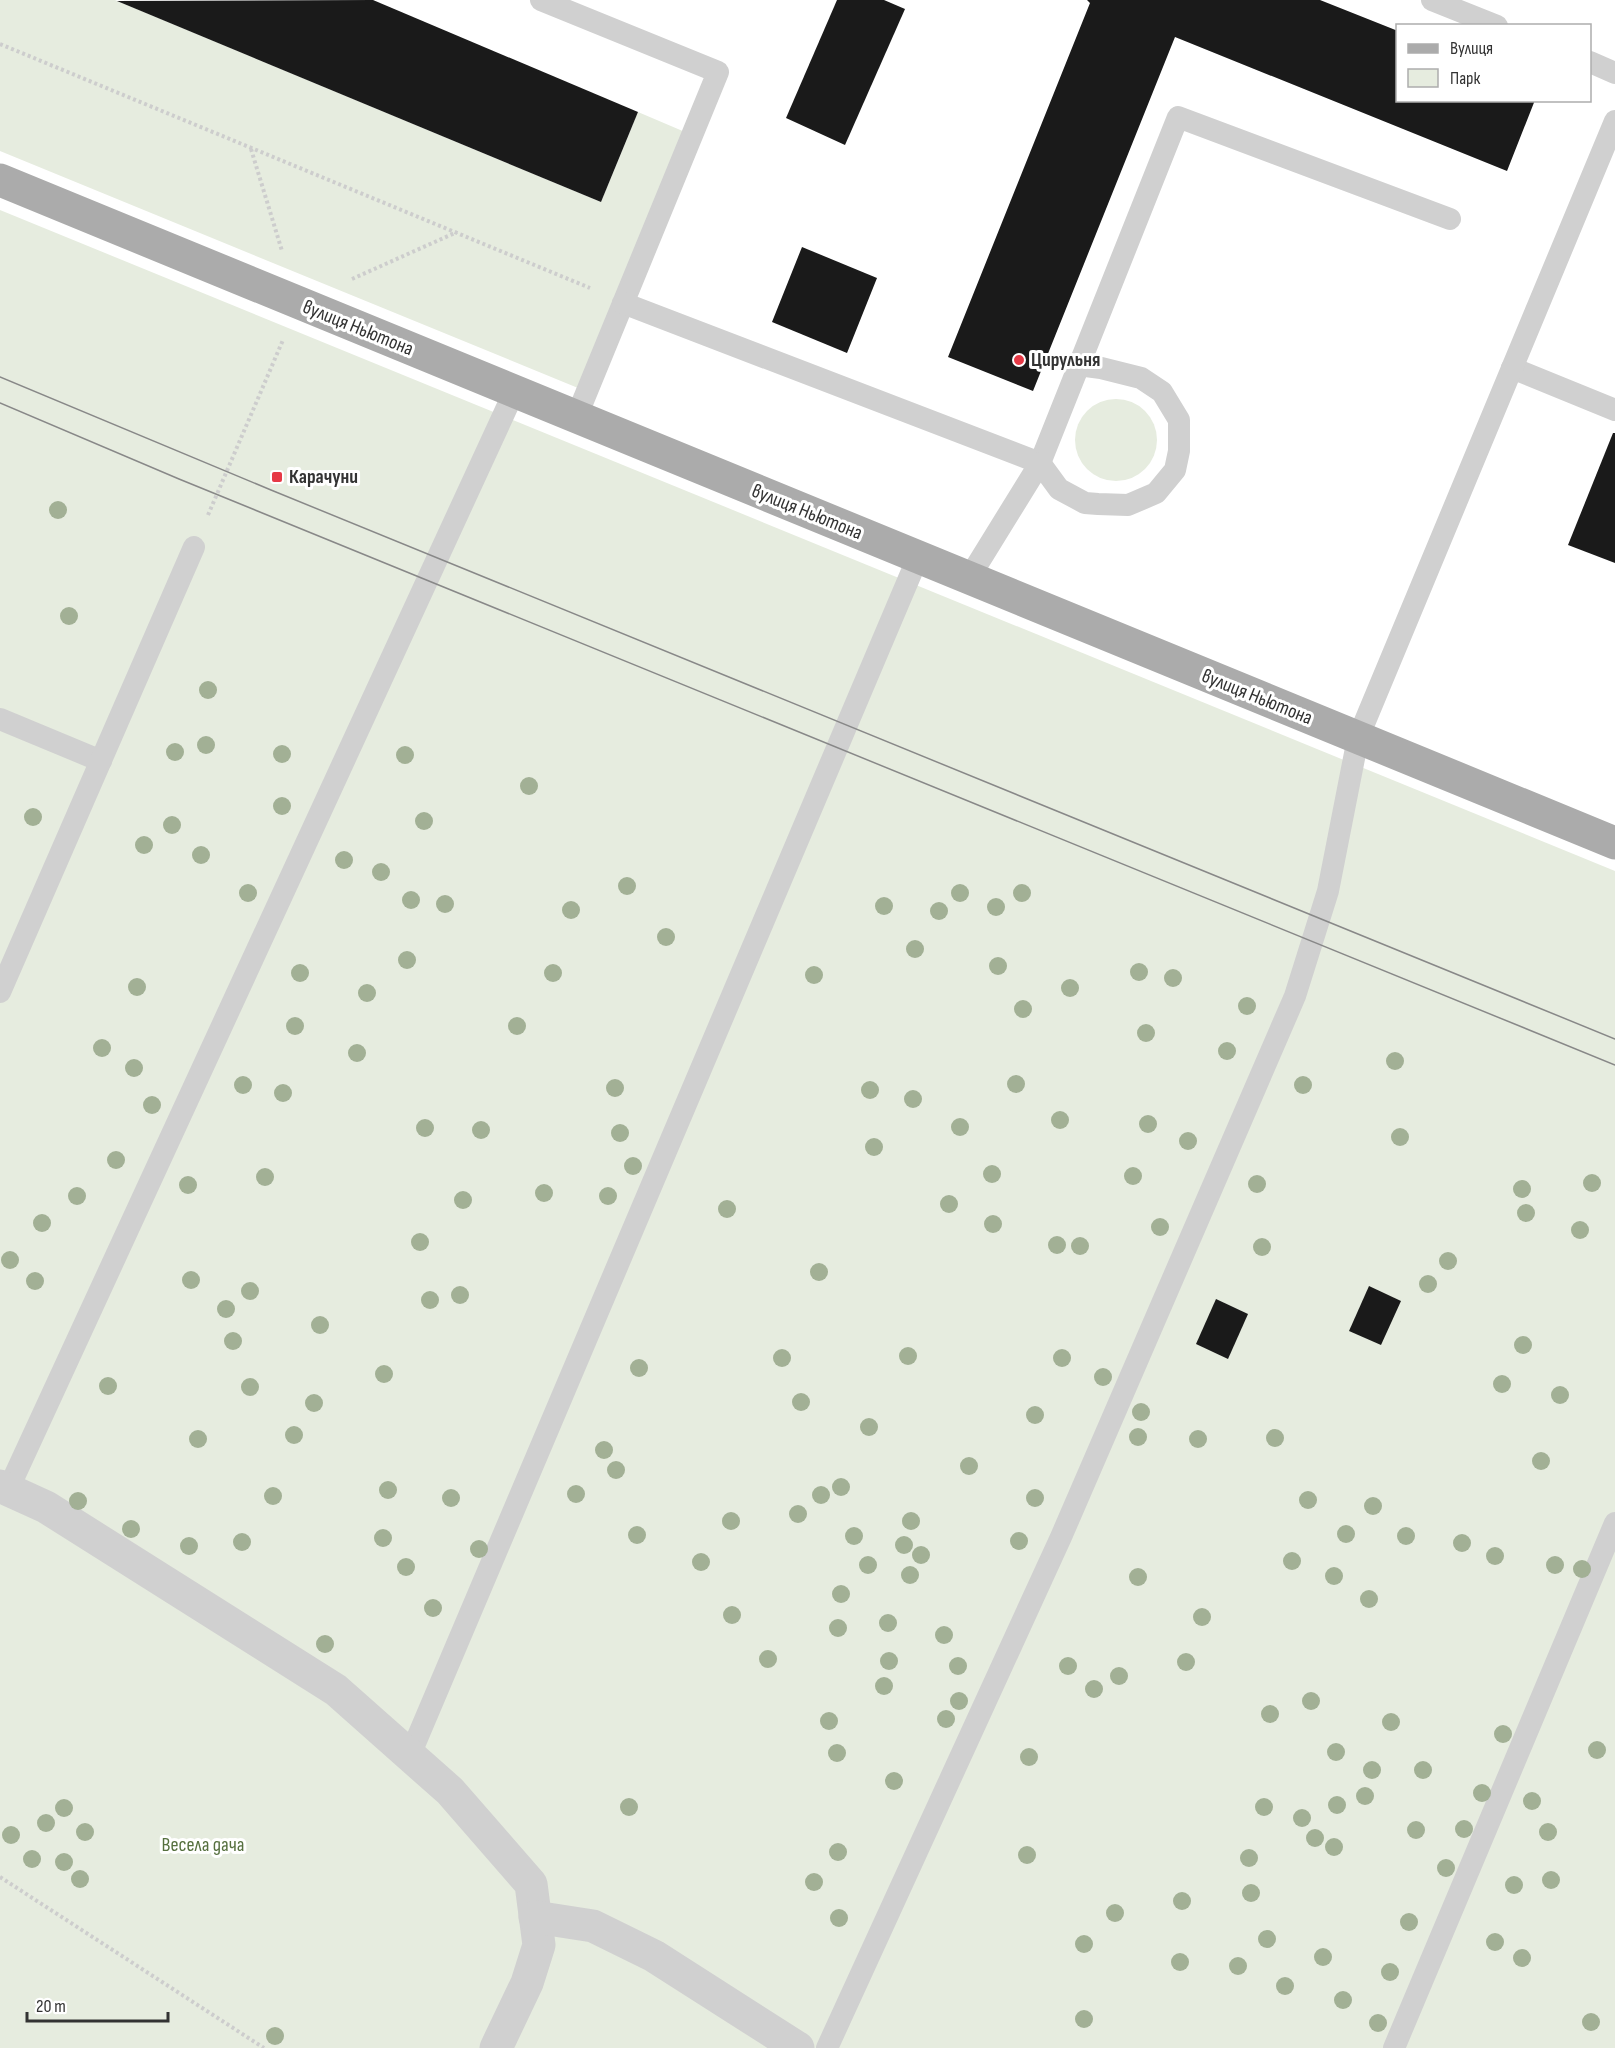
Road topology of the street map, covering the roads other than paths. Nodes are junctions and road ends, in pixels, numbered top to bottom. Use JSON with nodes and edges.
{"nodes":[{"id":1,"x":541,"y":0,"type":"edge"},
{"id":2,"x":1432,"y":0,"type":"edge"},
{"id":3,"x":1492,"y":24,"type":"edge"},
{"id":4,"x":1591,"y":62,"type":"edge"},
{"id":5,"x":1615,"y":73,"type":"edge"},
{"id":6,"x":1615,"y":122,"type":"edge"},
{"id":7,"x":0,"y":180,"type":"edge"},
{"id":8,"x":1450,"y":219,"type":"dead end"},
{"id":9,"x":623,"y":303,"type":"junction"},
{"id":10,"x":1078,"y":365,"type":"junction"},
{"id":11,"x":1512,"y":368,"type":"junction"},
{"id":12,"x":514,"y":392,"type":"junction"},
{"id":13,"x":1615,"y":410,"type":"edge"},
{"id":14,"x":576,"y":418,"type":"junction"},
{"id":15,"x":1040,"y":463,"type":"junction"},
{"id":16,"x":194,"y":547,"type":"road end"},
{"id":17,"x":918,"y":557,"type":"junction"},
{"id":18,"x":969,"y":578,"type":"junction"},
{"id":19,"x":0,"y":719,"type":"edge"},
{"id":20,"x":1358,"y":738,"type":"junction"},
{"id":21,"x":101,"y":761,"type":"junction"},
{"id":22,"x":1615,"y":843,"type":"edge"},
{"id":23,"x":0,"y":992,"type":"edge"},
{"id":24,"x":4,"y":1488,"type":"edge"},
{"id":25,"x":1615,"y":1523,"type":"edge"},
{"id":26,"x":410,"y":1755,"type":"junction"},
{"id":27,"x":535,"y":1917,"type":"junction"},
{"id":28,"x":496,"y":2048,"type":"edge"},
{"id":29,"x":798,"y":2048,"type":"edge"},
{"id":30,"x":827,"y":2048,"type":"edge"},
{"id":31,"x":1394,"y":2048,"type":"edge"}],
"edges":[{"from":1,"to":9,"type":"lane"},
{"from":2,"to":3,"type":"lane"},
{"from":4,"to":5,"type":"lane"},
{"from":6,"to":11,"type":"lane"},
{"from":7,"to":12,"type":"main road","name":"вулиця Ньютона"},
{"from":8,"to":10,"type":"lane"},
{"from":9,"to":14,"type":"lane"},
{"from":9,"to":15,"type":"lane"},
{"from":10,"to":15,"type":"lane"},
{"from":10,"to":15,"type":"lane"},
{"from":11,"to":13,"type":"lane"},
{"from":11,"to":20,"type":"lane"},
{"from":12,"to":14,"type":"main road","name":"вулиця Ньютона"},
{"from":12,"to":24,"type":"lane"},
{"from":14,"to":17,"type":"main road","name":"вулиця Ньютона"},
{"from":15,"to":18,"type":"lane"},
{"from":16,"to":21,"type":"lane"},
{"from":17,"to":18,"type":"main road","name":"вулиця Ньютона"},
{"from":17,"to":26,"type":"lane"},
{"from":18,"to":20,"type":"main road","name":"вулиця Ньютона"},
{"from":19,"to":21,"type":"lane"},
{"from":20,"to":22,"type":"main road","name":"вулиця Ньютона"},
{"from":20,"to":30,"type":"lane"},
{"from":21,"to":23,"type":"lane"},
{"from":24,"to":26,"type":"street"},
{"from":25,"to":31,"type":"lane"},
{"from":26,"to":27,"type":"street"},
{"from":27,"to":28,"type":"street"},
{"from":27,"to":29,"type":"street"}]}
